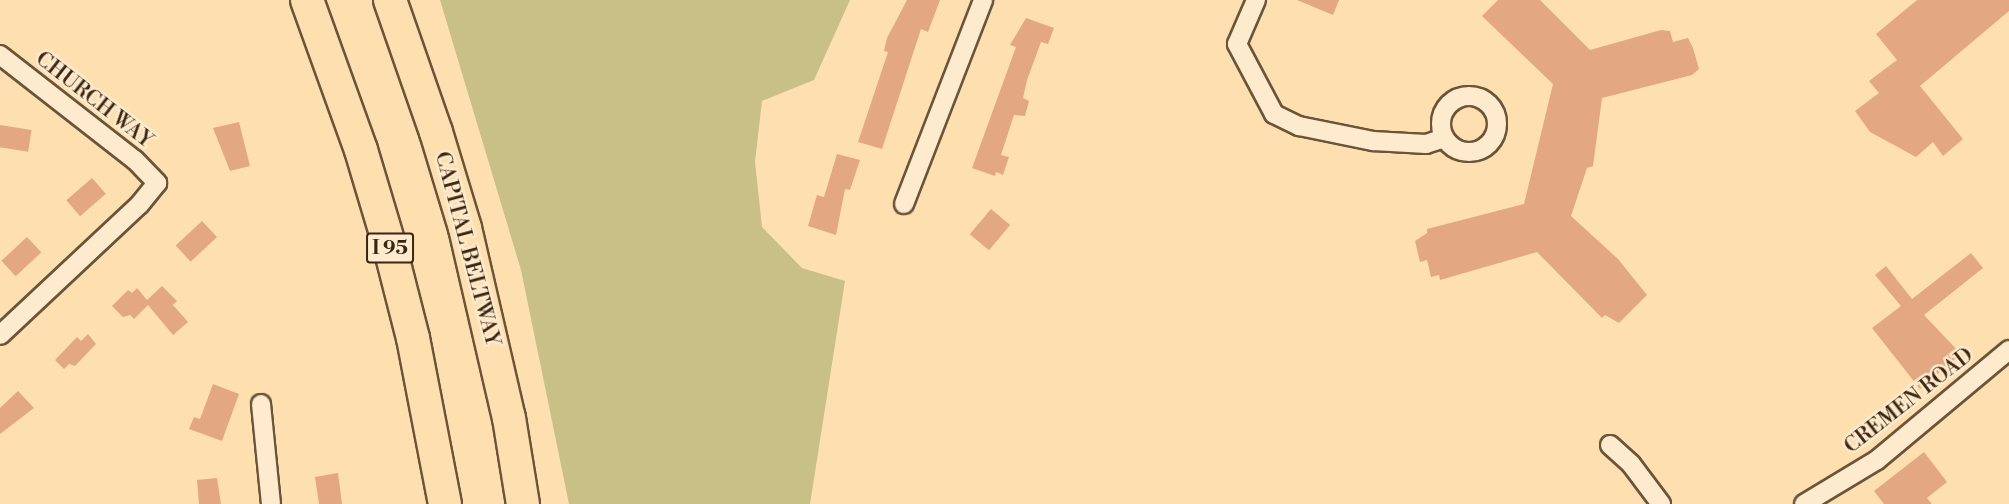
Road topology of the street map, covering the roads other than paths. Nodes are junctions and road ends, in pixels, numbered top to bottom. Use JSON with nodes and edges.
{"nodes":[{"id":1,"x":307,"y":0,"type":"edge"},
{"id":2,"x":390,"y":0,"type":"edge"},
{"id":3,"x":983,"y":0,"type":"edge"},
{"id":4,"x":1256,"y":0,"type":"edge"},
{"id":5,"x":0,"y":55,"type":"edge"},
{"id":6,"x":1444,"y":138,"type":"dead end"},
{"id":7,"x":904,"y":204,"type":"dead end"},
{"id":8,"x":0,"y":335,"type":"edge"},
{"id":9,"x":2009,"y":350,"type":"edge"},
{"id":10,"x":261,"y":404,"type":"dead end"},
{"id":11,"x":1610,"y":445,"type":"dead end"},
{"id":12,"x":271,"y":504,"type":"edge"},
{"id":13,"x":445,"y":504,"type":"edge"},
{"id":14,"x":523,"y":504,"type":"edge"},
{"id":15,"x":1661,"y":504,"type":"edge"},
{"id":16,"x":1804,"y":504,"type":"edge"}],
"edges":[{"from":1,"to":13,"type":"highway","number":"I 95"},
{"from":2,"to":14,"type":"highway","name":"CAPITAL BELTWAY"},
{"from":3,"to":7,"type":"street"},
{"from":4,"to":6,"type":"street"},
{"from":5,"to":8,"type":"street","name":"CHURCH WAY"},
{"from":9,"to":16,"type":"street","name":"CREMEN ROAD"},
{"from":10,"to":12,"type":"street"},
{"from":11,"to":15,"type":"street"}]}
